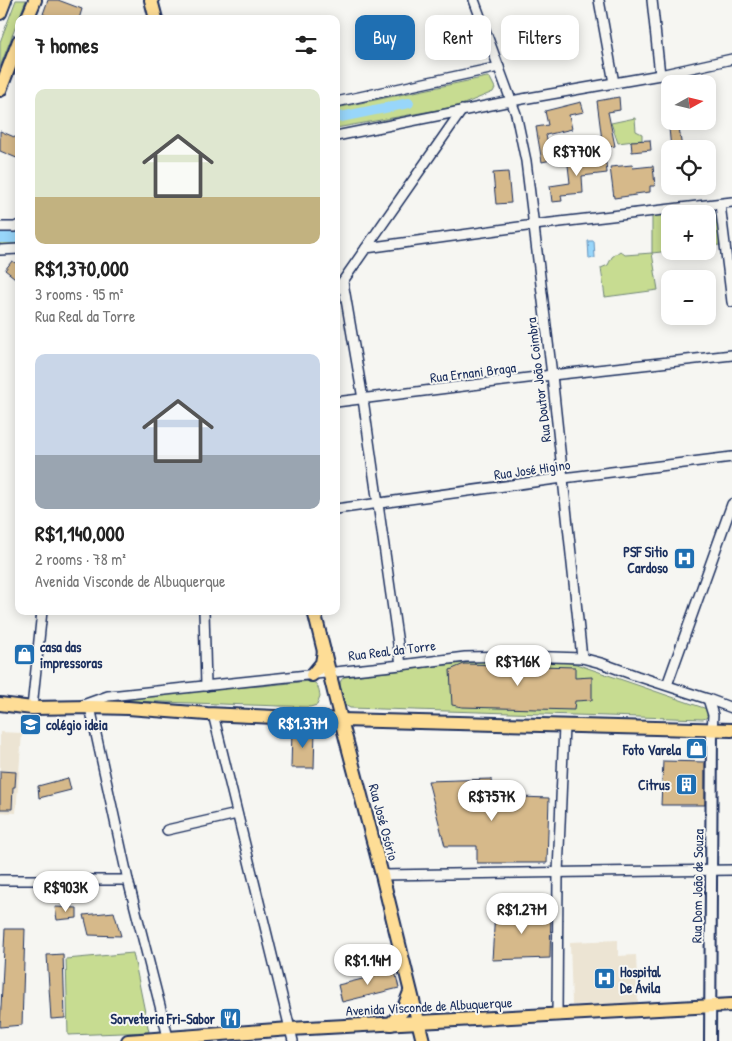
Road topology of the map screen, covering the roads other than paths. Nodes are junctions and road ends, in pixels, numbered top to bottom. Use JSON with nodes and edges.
{"nodes":[{"id":1,"x":5,"y":0,"type":"edge"},
{"id":2,"x":34,"y":0,"type":"edge"},
{"id":3,"x":151,"y":0,"type":"edge"},
{"id":4,"x":474,"y":0,"type":"edge"},
{"id":5,"x":599,"y":0,"type":"edge"},
{"id":6,"x":652,"y":0,"type":"edge"},
{"id":7,"x":0,"y":13,"type":"edge"},
{"id":8,"x":28,"y":15,"type":"edge"},
{"id":9,"x":155,"y":15,"type":"edge"},
{"id":10,"x":15,"y":51,"type":"edge"},
{"id":11,"x":732,"y":59,"type":"edge"},
{"id":12,"x":499,"y":67,"type":"junction"},
{"id":13,"x":660,"y":75,"type":"junction"},
{"id":14,"x":614,"y":83,"type":"junction"},
{"id":15,"x":0,"y":90,"type":"edge"},
{"id":16,"x":340,"y":101,"type":"edge"},
{"id":17,"x":511,"y":101,"type":"junction"},
{"id":18,"x":462,"y":110,"type":"junction"},
{"id":19,"x":340,"y":135,"type":"edge"},
{"id":20,"x":732,"y":202,"type":"edge"},
{"id":21,"x":720,"y":204,"type":"junction"},
{"id":22,"x":534,"y":225,"type":"junction"},
{"id":23,"x":0,"y":227,"type":"edge"},
{"id":24,"x":15,"y":227,"type":"edge"},
{"id":25,"x":366,"y":248,"type":"junction"},
{"id":26,"x":15,"y":249,"type":"edge"},
{"id":27,"x":0,"y":250,"type":"edge"},
{"id":28,"x":343,"y":282,"type":"junction"},
{"id":29,"x":340,"y":286,"type":"edge"},
{"id":30,"x":732,"y":302,"type":"edge"},
{"id":31,"x":732,"y":355,"type":"edge"},
{"id":32,"x":552,"y":376,"type":"junction"},
{"id":33,"x":363,"y":399,"type":"junction"},
{"id":34,"x":340,"y":402,"type":"edge"},
{"id":35,"x":732,"y":457,"type":"edge"},
{"id":36,"x":563,"y":478,"type":"junction"},
{"id":37,"x":378,"y":504,"type":"junction"},
{"id":38,"x":732,"y":504,"type":"edge"},
{"id":39,"x":340,"y":509,"type":"edge"},
{"id":40,"x":42,"y":615,"type":"edge"},
{"id":41,"x":204,"y":615,"type":"edge"},
{"id":42,"x":315,"y":615,"type":"edge"},
{"id":43,"x":324,"y":648,"type":"junction"},
{"id":44,"x":582,"y":658,"type":"junction"},
{"id":45,"x":402,"y":665,"type":"junction"},
{"id":46,"x":330,"y":673,"type":"junction"},
{"id":47,"x":312,"y":675,"type":"junction"},
{"id":48,"x":667,"y":685,"type":"junction"},
{"id":49,"x":206,"y":686,"type":"junction"},
{"id":50,"x":708,"y":699,"type":"junction"},
{"id":51,"x":0,"y":704,"type":"edge"},
{"id":52,"x":76,"y":707,"type":"junction"},
{"id":53,"x":90,"y":707,"type":"junction"},
{"id":54,"x":0,"y":708,"type":"edge"},
{"id":55,"x":32,"y":708,"type":"junction"},
{"id":56,"x":732,"y":708,"type":"edge"},
{"id":57,"x":213,"y":714,"type":"junction"},
{"id":58,"x":341,"y":720,"type":"junction"},
{"id":59,"x":564,"y":726,"type":"junction"},
{"id":60,"x":712,"y":730,"type":"junction"},
{"id":61,"x":732,"y":730,"type":"edge"},
{"id":62,"x":237,"y":814,"type":"junction"},
{"id":63,"x":167,"y":830,"type":"dead end"},
{"id":64,"x":712,"y":870,"type":"junction"},
{"id":65,"x":732,"y":870,"type":"edge"},
{"id":66,"x":558,"y":873,"type":"junction"},
{"id":67,"x":382,"y":875,"type":"junction"},
{"id":68,"x":0,"y":880,"type":"edge"},
{"id":69,"x":128,"y":880,"type":"junction"},
{"id":70,"x":410,"y":991,"type":"junction"},
{"id":71,"x":732,"y":1005,"type":"edge"},
{"id":72,"x":710,"y":1006,"type":"junction"},
{"id":73,"x":556,"y":1014,"type":"junction"},
{"id":74,"x":418,"y":1022,"type":"junction"},
{"id":75,"x":391,"y":1024,"type":"junction"},
{"id":76,"x":291,"y":1035,"type":"edge"},
{"id":77,"x":169,"y":1040,"type":"edge"},
{"id":78,"x":128,"y":1041,"type":"edge"},
{"id":79,"x":423,"y":1041,"type":"edge"},
{"id":80,"x":710,"y":1041,"type":"edge"}],
"edges":[{"from":1,"to":7,"type":"main road"},
{"from":2,"to":8,"type":"main road"},
{"from":3,"to":9,"type":"main road"},
{"from":4,"to":12,"type":"street","name":"Rua Doutor João Coimbra"},
{"from":5,"to":14,"type":"street"},
{"from":6,"to":13,"type":"street"},
{"from":10,"to":15,"type":"main road"},
{"from":11,"to":13,"type":"street"},
{"from":12,"to":16,"type":"street"},
{"from":12,"to":17,"type":"street","name":"Rua Doutor João Coimbra"},
{"from":13,"to":14,"type":"street"},
{"from":14,"to":17,"type":"street"},
{"from":17,"to":18,"type":"street"},
{"from":17,"to":22,"type":"street","name":"Rua Doutor João Coimbra"},
{"from":18,"to":19,"type":"street"},
{"from":18,"to":25,"type":"street"},
{"from":20,"to":21,"type":"street"},
{"from":21,"to":22,"type":"street"},
{"from":21,"to":30,"type":"street"},
{"from":22,"to":25,"type":"street"},
{"from":22,"to":32,"type":"street","name":"Rua Doutor João Coimbra"},
{"from":23,"to":24,"type":"street"},
{"from":25,"to":28,"type":"street"},
{"from":26,"to":27,"type":"street"},
{"from":28,"to":29,"type":"street"},
{"from":28,"to":33,"type":"street"},
{"from":31,"to":32,"type":"street","name":"Rua Ernani Braga"},
{"from":32,"to":33,"type":"street","name":"Rua Ernani Braga"},
{"from":32,"to":36,"type":"street","name":"Rua Doutor João Coimbra"},
{"from":33,"to":34,"type":"street","name":"Rua Ernani Braga"},
{"from":33,"to":37,"type":"street"},
{"from":35,"to":36,"type":"street","name":"Rua José Higino"},
{"from":36,"to":37,"type":"street","name":"Rua José Higino"},
{"from":36,"to":44,"type":"street","name":"Rua Doutor João Coimbra"},
{"from":37,"to":39,"type":"street","name":"Rua José Higino"},
{"from":37,"to":45,"type":"street"},
{"from":38,"to":48,"type":"street"},
{"from":40,"to":55,"type":"street"},
{"from":41,"to":49,"type":"street"},
{"from":42,"to":43,"type":"main road","name":"Rua José Osório"},
{"from":43,"to":46,"type":"main road","name":"Rua José Osório"},
{"from":43,"to":47,"type":"main road"},
{"from":44,"to":45,"type":"street","name":"Rua Real da Torre"},
{"from":44,"to":48,"type":"street","name":"Rua Real da Torre"},
{"from":45,"to":46,"type":"street","name":"Rua Real da Torre"},
{"from":46,"to":47,"type":"street","name":"Rua Real da Torre"},
{"from":46,"to":58,"type":"main road","name":"Rua José Osório"},
{"from":47,"to":49,"type":"street","name":"Rua Real da Torre"},
{"from":48,"to":50,"type":"street","name":"Rua Real da Torre"},
{"from":49,"to":52,"type":"street","name":"Rua Real da Torre"},
{"from":50,"to":56,"type":"street","name":"Rua Real da Torre"},
{"from":50,"to":60,"type":"street"},
{"from":51,"to":55,"type":"main road","name":"Rua Real da Torre"},
{"from":52,"to":53,"type":"main road","name":"Rua Real da Torre"},
{"from":52,"to":55,"type":"main road","name":"Rua Real da Torre"},
{"from":53,"to":57,"type":"main road","name":"Rua Real da Torre"},
{"from":53,"to":69,"type":"street"},
{"from":54,"to":55,"type":"main road"},
{"from":57,"to":58,"type":"main road","name":"Rua Real da Torre"},
{"from":57,"to":62,"type":"street"},
{"from":58,"to":59,"type":"main road","name":"Rua Real da Torre"},
{"from":58,"to":67,"type":"main road","name":"Rua José Osório"},
{"from":59,"to":60,"type":"main road","name":"Rua Real da Torre"},
{"from":59,"to":66,"type":"street"},
{"from":60,"to":61,"type":"main road","name":"Rua Real da Torre"},
{"from":60,"to":64,"type":"street","name":"Rua Dom João de Souza"},
{"from":62,"to":63,"type":"street"},
{"from":62,"to":76,"type":"street"},
{"from":64,"to":65,"type":"street"},
{"from":64,"to":66,"type":"street"},
{"from":64,"to":72,"type":"street","name":"Rua Dom João de Souza"},
{"from":66,"to":67,"type":"street"},
{"from":66,"to":73,"type":"street"},
{"from":67,"to":70,"type":"main road","name":"Rua José Osório"},
{"from":68,"to":69,"type":"street"},
{"from":69,"to":77,"type":"street"},
{"from":70,"to":74,"type":"main road","name":"Rua José Osório"},
{"from":70,"to":75,"type":"main road"},
{"from":71,"to":72,"type":"main road","name":"Avenida Visconde de Albuquerque"},
{"from":72,"to":73,"type":"main road","name":"Avenida Visconde de Albuquerque"},
{"from":72,"to":80,"type":"street","name":"Rua Dom João de Souza"},
{"from":73,"to":74,"type":"main road","name":"Avenida Visconde de Albuquerque"},
{"from":74,"to":75,"type":"main road","name":"Avenida Visconde de Albuquerque"},
{"from":74,"to":79,"type":"main road","name":"Rua José Osório"},
{"from":75,"to":76,"type":"main road","name":"Avenida Visconde de Albuquerque"},
{"from":76,"to":77,"type":"main road","name":"Avenida Visconde de Albuquerque"},
{"from":77,"to":78,"type":"main road","name":"Avenida Visconde de Albuquerque"}]}
